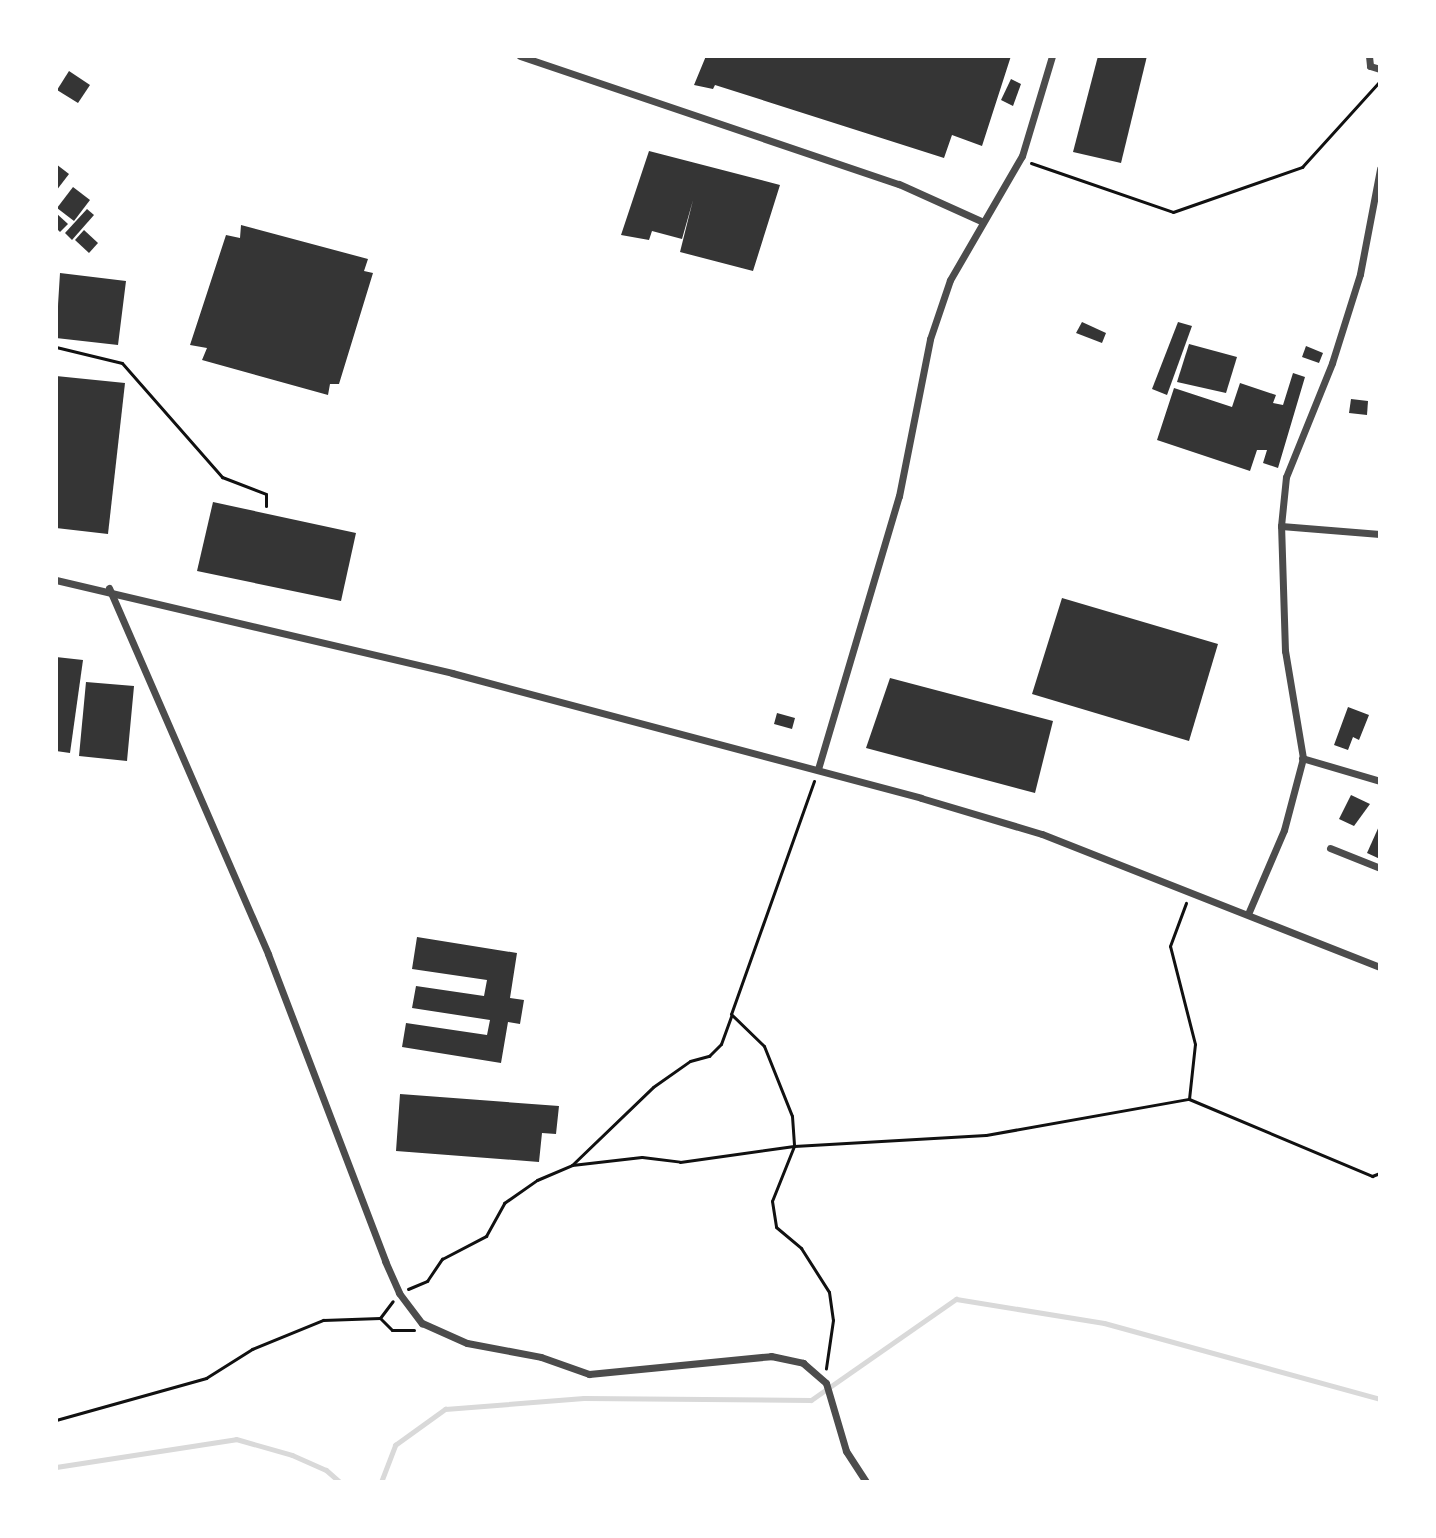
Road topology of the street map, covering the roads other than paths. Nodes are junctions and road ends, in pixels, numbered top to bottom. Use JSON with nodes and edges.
{"nodes":[{"id":1,"x":520,"y":56,"type":"edge"},
{"id":2,"x":1052,"y":56,"type":"edge"},
{"id":3,"x":1369,"y":56,"type":"edge"},
{"id":4,"x":1380,"y":69,"type":"edge"},
{"id":5,"x":1380,"y":169,"type":"edge"},
{"id":6,"x":981,"y":221,"type":"junction"},
{"id":7,"x":1281,"y":526,"type":"junction"},
{"id":8,"x":1380,"y":534,"type":"edge"},
{"id":9,"x":56,"y":580,"type":"edge"},
{"id":10,"x":109,"y":588,"type":"junction"},
{"id":11,"x":1302,"y":758,"type":"junction"},
{"id":12,"x":818,"y":769,"type":"junction"},
{"id":13,"x":1380,"y":781,"type":"edge"},
{"id":14,"x":1330,"y":848,"type":"dead end"},
{"id":15,"x":1380,"y":868,"type":"edge"},
{"id":16,"x":1248,"y":914,"type":"junction"},
{"id":17,"x":1380,"y":967,"type":"edge"},
{"id":18,"x":866,"y":1482,"type":"edge"}],
"edges":[{"from":1,"to":6,"type":"street"},
{"from":2,"to":6,"type":"street"},
{"from":3,"to":4,"type":"street"},
{"from":5,"to":7,"type":"street"},
{"from":6,"to":12,"type":"street"},
{"from":7,"to":8,"type":"street"},
{"from":7,"to":11,"type":"street"},
{"from":9,"to":10,"type":"street"},
{"from":10,"to":12,"type":"street"},
{"from":10,"to":18,"type":"street"},
{"from":11,"to":13,"type":"street"},
{"from":11,"to":16,"type":"street"},
{"from":12,"to":16,"type":"street"},
{"from":14,"to":15,"type":"street"},
{"from":16,"to":17,"type":"street"}]}
